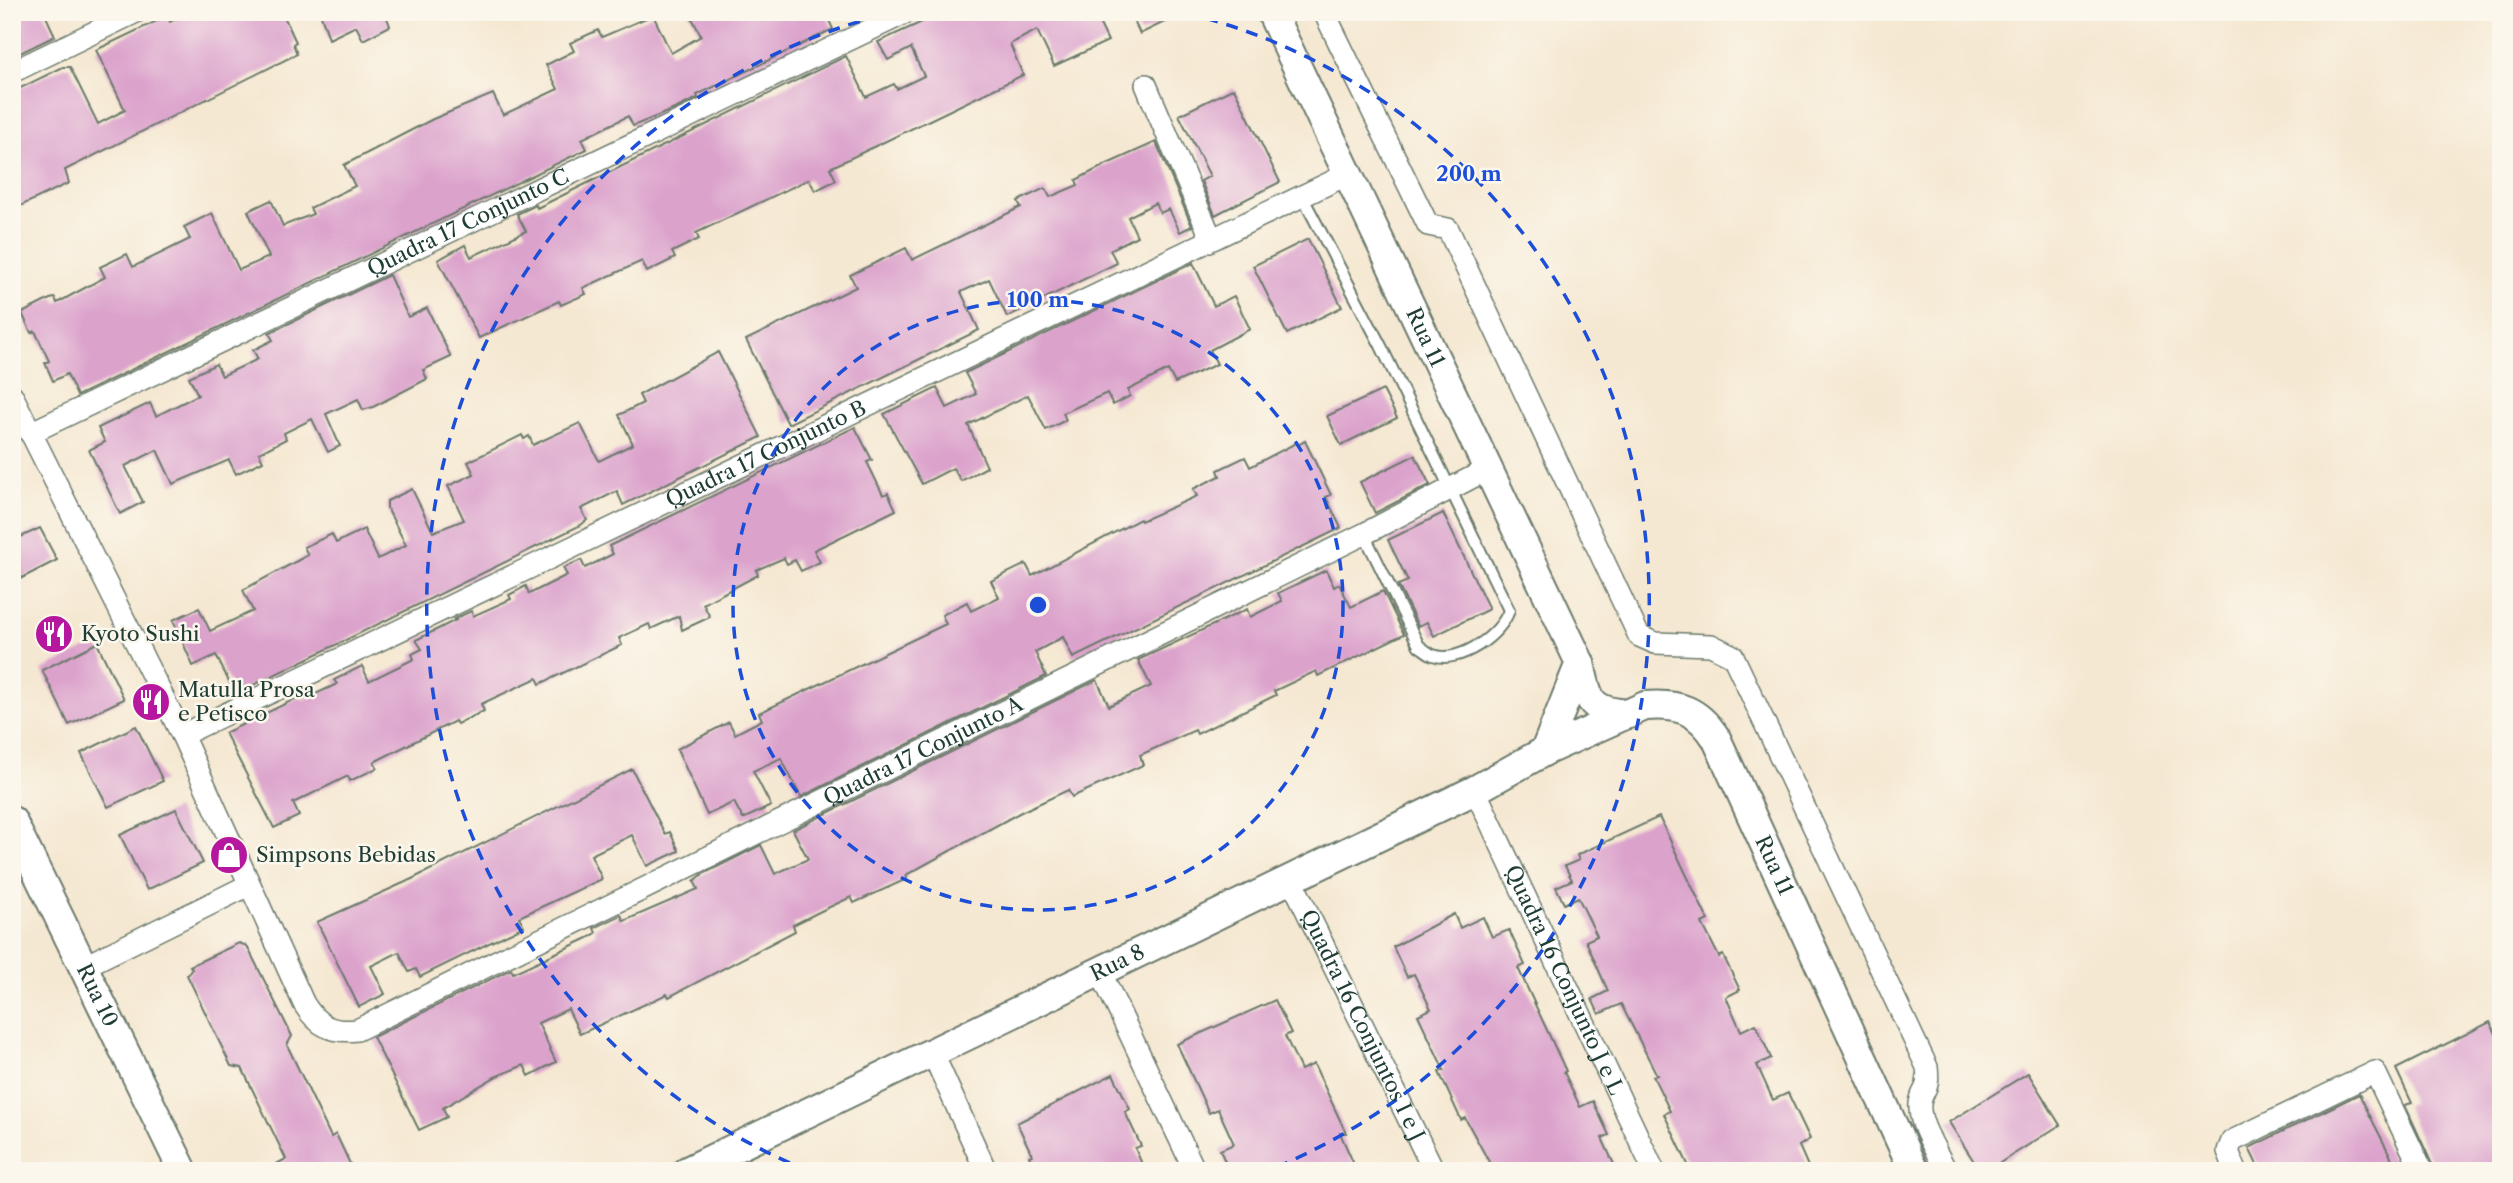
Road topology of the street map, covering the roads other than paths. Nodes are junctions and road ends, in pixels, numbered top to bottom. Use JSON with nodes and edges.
{"nodes":[{"id":1,"x":136,"y":12,"type":"edge"},
{"id":2,"x":907,"y":12,"type":"edge"},
{"id":3,"x":1271,"y":12,"type":"edge"},
{"id":4,"x":1324,"y":12,"type":"edge"},
{"id":5,"x":12,"y":72,"type":"edge"},
{"id":6,"x":1146,"y":85,"type":"dead end"},
{"id":7,"x":1348,"y":174,"type":"junction"},
{"id":8,"x":1302,"y":196,"type":"junction"},
{"id":9,"x":1211,"y":238,"type":"junction"},
{"id":10,"x":12,"y":396,"type":"edge"},
{"id":11,"x":30,"y":433,"type":"junction"},
{"id":12,"x":1488,"y":469,"type":"junction"},
{"id":13,"x":1448,"y":487,"type":"junction"},
{"id":14,"x":1364,"y":534,"type":"junction"},
{"id":15,"x":1580,"y":663,"type":"junction"},
{"id":16,"x":1629,"y":713,"type":"junction"},
{"id":17,"x":182,"y":736,"type":"junction"},
{"id":18,"x":1545,"y":751,"type":"junction"},
{"id":19,"x":1475,"y":790,"type":"junction"},
{"id":20,"x":12,"y":821,"type":"edge"},
{"id":21,"x":1291,"y":879,"type":"junction"},
{"id":22,"x":249,"y":885,"type":"junction"},
{"id":23,"x":83,"y":967,"type":"junction"},
{"id":24,"x":1100,"y":971,"type":"junction"},
{"id":25,"x":933,"y":1054,"type":"junction"},
{"id":26,"x":2232,"y":1164,"type":"edge"},
{"id":27,"x":183,"y":1171,"type":"edge"},
{"id":28,"x":687,"y":1171,"type":"edge"},
{"id":29,"x":986,"y":1171,"type":"edge"},
{"id":30,"x":1195,"y":1171,"type":"edge"},
{"id":31,"x":1434,"y":1171,"type":"edge"},
{"id":32,"x":1654,"y":1171,"type":"edge"},
{"id":33,"x":1914,"y":1171,"type":"edge"},
{"id":34,"x":1946,"y":1171,"type":"edge"},
{"id":35,"x":2422,"y":1171,"type":"edge"}],
"edges":[{"from":1,"to":5,"type":"street"},
{"from":2,"to":11,"type":"street","name":"Quadra 17 Conjunto C"},
{"from":3,"to":7,"type":"main road","name":"Rua 11"},
{"from":4,"to":34,"type":"street"},
{"from":6,"to":9,"type":"street"},
{"from":7,"to":8,"type":"street","name":"Quadra 17 Conjunto B"},
{"from":7,"to":12,"type":"main road","name":"Rua 11"},
{"from":8,"to":9,"type":"street","name":"Quadra 17 Conjunto B"},
{"from":8,"to":13,"type":"lane"},
{"from":9,"to":17,"type":"street","name":"Quadra 17 Conjunto B"},
{"from":10,"to":11,"type":"street"},
{"from":11,"to":17,"type":"street"},
{"from":12,"to":13,"type":"street","name":"Quadra 17 Conjunto A"},
{"from":12,"to":15,"type":"main road","name":"Rua 11"},
{"from":13,"to":14,"type":"street","name":"Quadra 17 Conjunto A"},
{"from":13,"to":14,"type":"lane"},
{"from":14,"to":22,"type":"street","name":"Quadra 17 Conjunto A"},
{"from":15,"to":16,"type":"main road","name":"Rua 11"},
{"from":15,"to":18,"type":"main road"},
{"from":16,"to":18,"type":"main road","name":"Rua 11"},
{"from":16,"to":33,"type":"main road","name":"Rua 11"},
{"from":17,"to":22,"type":"street"},
{"from":18,"to":19,"type":"main road","name":"Rua 8"},
{"from":19,"to":21,"type":"main road","name":"Rua 8"},
{"from":19,"to":32,"type":"street","name":"Quadra 16 Conjunto J e L"},
{"from":20,"to":23,"type":"main road","name":"Rua 10"},
{"from":21,"to":24,"type":"main road","name":"Rua 8"},
{"from":21,"to":31,"type":"street","name":"Quadra 16 Conjuntos I e J"},
{"from":22,"to":23,"type":"street"},
{"from":23,"to":27,"type":"main road","name":"Rua 10"},
{"from":24,"to":25,"type":"main road","name":"Rua 8"},
{"from":24,"to":30,"type":"street"},
{"from":25,"to":28,"type":"main road","name":"Rua 8"},
{"from":25,"to":29,"type":"street"},
{"from":26,"to":35,"type":"street"}]}
